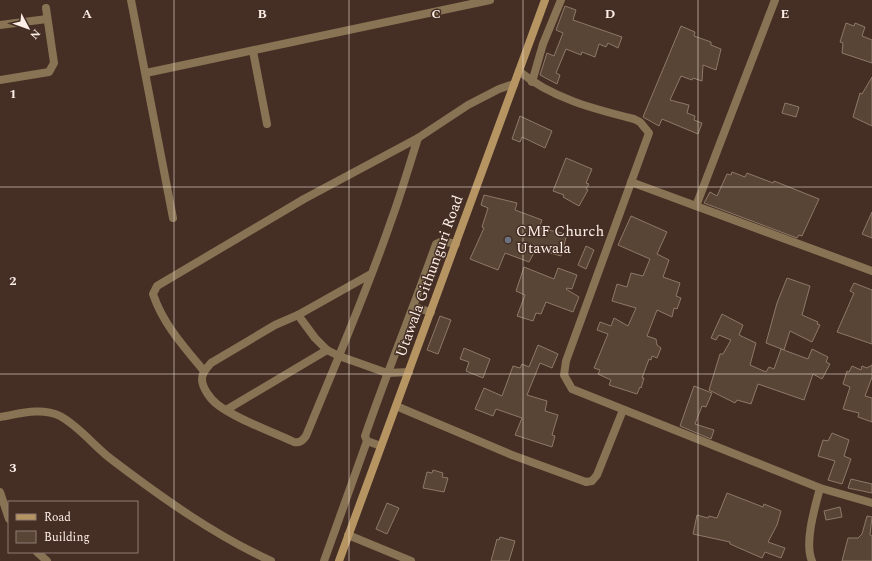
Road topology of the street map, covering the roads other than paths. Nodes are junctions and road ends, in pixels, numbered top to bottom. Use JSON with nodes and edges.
{"nodes":[{"id":1,"x":131,"y":0,"type":"edge"},
{"id":2,"x":490,"y":0,"type":"edge"},
{"id":3,"x":545,"y":0,"type":"edge"},
{"id":4,"x":561,"y":0,"type":"edge"},
{"id":5,"x":775,"y":0,"type":"edge"},
{"id":6,"x":46,"y":8,"type":"dead end"},
{"id":7,"x":47,"y":19,"type":"junction"},
{"id":8,"x":0,"y":25,"type":"edge"},
{"id":9,"x":531,"y":38,"type":"junction"},
{"id":10,"x":543,"y":44,"type":"junction"},
{"id":11,"x":253,"y":51,"type":"junction"},
{"id":12,"x":519,"y":71,"type":"junction"},
{"id":13,"x":146,"y":73,"type":"junction"},
{"id":14,"x":0,"y":80,"type":"edge"},
{"id":15,"x":532,"y":82,"type":"junction"},
{"id":16,"x":514,"y":84,"type":"junction"},
{"id":17,"x":267,"y":124,"type":"dead end"},
{"id":18,"x":418,"y":138,"type":"junction"},
{"id":19,"x":631,"y":182,"type":"junction"},
{"id":20,"x":696,"y":206,"type":"junction"},
{"id":21,"x":173,"y":218,"type":"dead end"},
{"id":22,"x":456,"y":244,"type":"junction"},
{"id":23,"x":872,"y":271,"type":"edge"},
{"id":24,"x":371,"y":274,"type":"junction"},
{"id":25,"x":414,"y":307,"type":"junction"},
{"id":26,"x":430,"y":312,"type":"junction"},
{"id":27,"x":298,"y":315,"type":"junction"},
{"id":28,"x":327,"y":350,"type":"junction"},
{"id":29,"x":339,"y":356,"type":"junction"},
{"id":30,"x":204,"y":371,"type":"junction"},
{"id":31,"x":409,"y":372,"type":"junction"},
{"id":32,"x":386,"y":373,"type":"junction"},
{"id":33,"x":396,"y":406,"type":"junction"},
{"id":34,"x":226,"y":410,"type":"junction"},
{"id":35,"x":623,"y":410,"type":"junction"},
{"id":36,"x":0,"y":417,"type":"edge"},
{"id":37,"x":367,"y":441,"type":"junction"},
{"id":38,"x":381,"y":446,"type":"junction"},
{"id":39,"x":820,"y":488,"type":"junction"},
{"id":40,"x":0,"y":492,"type":"edge"},
{"id":41,"x":872,"y":503,"type":"edge"},
{"id":42,"x":8,"y":516,"type":"edge"},
{"id":43,"x":348,"y":535,"type":"junction"},
{"id":44,"x":38,"y":553,"type":"edge"},
{"id":45,"x":47,"y":561,"type":"edge"},
{"id":46,"x":271,"y":561,"type":"edge"},
{"id":47,"x":324,"y":561,"type":"edge"},
{"id":48,"x":339,"y":561,"type":"edge"},
{"id":49,"x":411,"y":561,"type":"edge"},
{"id":50,"x":812,"y":561,"type":"edge"}],
"edges":[{"from":1,"to":13,"type":"street"},
{"from":2,"to":11,"type":"street"},
{"from":3,"to":9,"type":"street","name":"Utawala Githunguri Road"},
{"from":4,"to":10,"type":"street"},
{"from":5,"to":20,"type":"street"},
{"from":6,"to":7,"type":"street"},
{"from":7,"to":8,"type":"street"},
{"from":7,"to":14,"type":"street"},
{"from":9,"to":10,"type":"street"},
{"from":9,"to":12,"type":"street","name":"Utawala Githunguri Road"},
{"from":10,"to":15,"type":"street"},
{"from":11,"to":13,"type":"street"},
{"from":11,"to":17,"type":"street"},
{"from":12,"to":15,"type":"street"},
{"from":12,"to":16,"type":"street","name":"Utawala Githunguri Road"},
{"from":13,"to":21,"type":"street"},
{"from":15,"to":19,"type":"street"},
{"from":16,"to":18,"type":"street"},
{"from":16,"to":22,"type":"street","name":"Utawala Githunguri Road"},
{"from":18,"to":24,"type":"street"},
{"from":18,"to":30,"type":"street"},
{"from":19,"to":20,"type":"street"},
{"from":19,"to":35,"type":"street"},
{"from":20,"to":23,"type":"street"},
{"from":22,"to":25,"type":"street"},
{"from":22,"to":26,"type":"street","name":"Utawala Githunguri Road"},
{"from":24,"to":27,"type":"street"},
{"from":24,"to":29,"type":"street"},
{"from":25,"to":26,"type":"street"},
{"from":25,"to":32,"type":"street"},
{"from":26,"to":31,"type":"street","name":"Utawala Githunguri Road"},
{"from":27,"to":28,"type":"street"},
{"from":27,"to":30,"type":"street"},
{"from":28,"to":29,"type":"street"},
{"from":28,"to":34,"type":"street"},
{"from":29,"to":32,"type":"street"},
{"from":29,"to":34,"type":"street"},
{"from":30,"to":34,"type":"street"},
{"from":31,"to":32,"type":"street"},
{"from":31,"to":33,"type":"street","name":"Utawala Githunguri Road"},
{"from":32,"to":37,"type":"street"},
{"from":33,"to":35,"type":"street"},
{"from":33,"to":38,"type":"street","name":"Utawala Githunguri Road"},
{"from":35,"to":39,"type":"street"},
{"from":36,"to":46,"type":"street"},
{"from":37,"to":38,"type":"street"},
{"from":37,"to":47,"type":"street"},
{"from":38,"to":43,"type":"street","name":"Utawala Githunguri Road"},
{"from":39,"to":41,"type":"street"},
{"from":39,"to":50,"type":"street"},
{"from":40,"to":42,"type":"street"},
{"from":43,"to":48,"type":"street","name":"Utawala Githunguri Road"},
{"from":43,"to":49,"type":"street"},
{"from":44,"to":45,"type":"street"}]}
